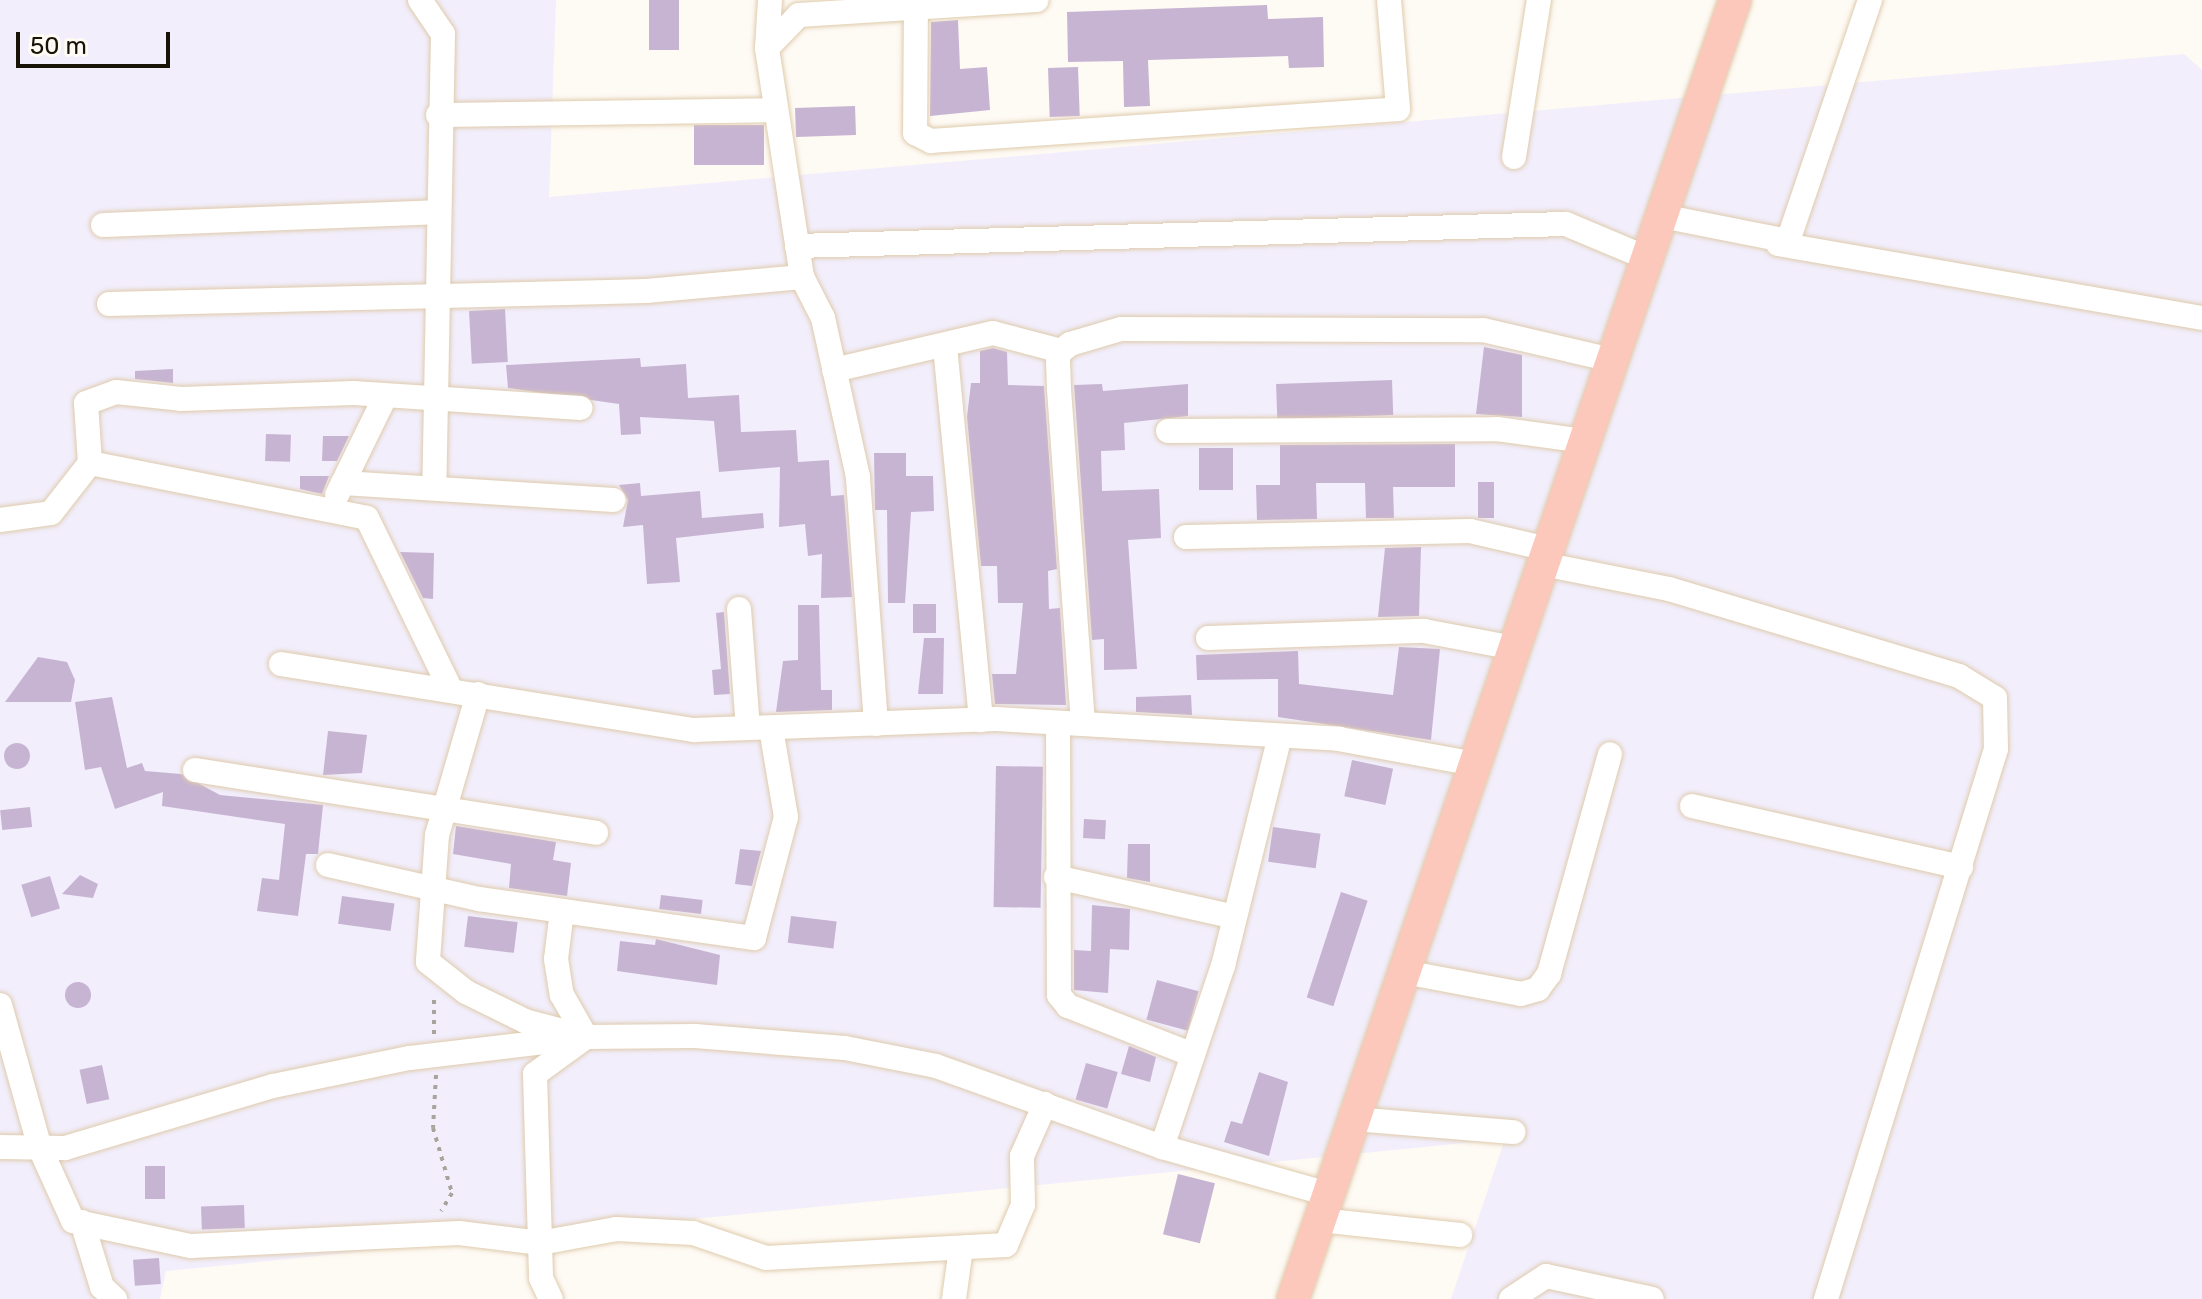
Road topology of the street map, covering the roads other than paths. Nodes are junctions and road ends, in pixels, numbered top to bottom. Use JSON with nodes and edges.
{"nodes":[{"id":1,"x":420,"y":0,"type":"edge"},
{"id":2,"x":770,"y":0,"type":"edge"},
{"id":3,"x":1037,"y":0,"type":"edge"},
{"id":4,"x":1389,"y":0,"type":"edge"},
{"id":5,"x":1539,"y":0,"type":"edge"},
{"id":6,"x":1735,"y":0,"type":"edge"},
{"id":7,"x":1870,"y":0,"type":"edge"},
{"id":8,"x":916,"y":2,"type":"edge"},
{"id":9,"x":767,"y":48,"type":"junction"},
{"id":10,"x":776,"y":110,"type":"junction"},
{"id":11,"x":438,"y":115,"type":"junction"},
{"id":12,"x":1514,"y":157,"type":"dead end"},
{"id":13,"x":437,"y":212,"type":"junction"},
{"id":14,"x":1662,"y":216,"type":"junction"},
{"id":15,"x":103,"y":225,"type":"dead end"},
{"id":16,"x":1778,"y":244,"type":"junction"},
{"id":17,"x":797,"y":246,"type":"junction"},
{"id":18,"x":1647,"y":258,"type":"junction"},
{"id":19,"x":802,"y":277,"type":"junction"},
{"id":20,"x":442,"y":296,"type":"junction"},
{"id":21,"x":109,"y":304,"type":"dead end"},
{"id":22,"x":2202,"y":318,"type":"edge"},
{"id":23,"x":945,"y":346,"type":"junction"},
{"id":24,"x":1061,"y":351,"type":"junction"},
{"id":25,"x":1612,"y":360,"type":"junction"},
{"id":26,"x":834,"y":370,"type":"junction"},
{"id":27,"x":385,"y":397,"type":"junction"},
{"id":28,"x":439,"y":404,"type":"junction"},
{"id":29,"x":581,"y":408,"type":"dead end"},
{"id":30,"x":1168,"y":431,"type":"dead end"},
{"id":31,"x":1585,"y":441,"type":"junction"},
{"id":32,"x":90,"y":463,"type":"junction"},
{"id":33,"x":343,"y":483,"type":"junction"},
{"id":34,"x":434,"y":488,"type":"junction"},
{"id":35,"x":613,"y":500,"type":"dead end"},
{"id":36,"x":330,"y":511,"type":"junction"},
{"id":37,"x":0,"y":520,"type":"edge"},
{"id":38,"x":1186,"y":537,"type":"dead end"},
{"id":39,"x":1545,"y":557,"type":"junction"},
{"id":40,"x":739,"y":609,"type":"dead end"},
{"id":41,"x":1208,"y":638,"type":"dead end"},
{"id":42,"x":1514,"y":648,"type":"junction"},
{"id":43,"x":281,"y":664,"type":"dead end"},
{"id":44,"x":451,"y":690,"type":"junction"},
{"id":45,"x":478,"y":694,"type":"junction"},
{"id":46,"x":981,"y":720,"type":"junction"},
{"id":47,"x":1058,"y":723,"type":"junction"},
{"id":48,"x":876,"y":724,"type":"junction"},
{"id":49,"x":1083,"y":724,"type":"junction"},
{"id":50,"x":759,"y":728,"type":"junction"},
{"id":51,"x":1280,"y":736,"type":"junction"},
{"id":52,"x":1610,"y":754,"type":"dead end"},
{"id":53,"x":1475,"y":764,"type":"junction"},
{"id":54,"x":195,"y":770,"type":"dead end"},
{"id":55,"x":1692,"y":806,"type":"dead end"},
{"id":56,"x":445,"y":812,"type":"junction"},
{"id":57,"x":596,"y":833,"type":"dead end"},
{"id":58,"x":328,"y":865,"type":"dead end"},
{"id":59,"x":1961,"y":867,"type":"junction"},
{"id":60,"x":1056,"y":877,"type":"junction"},
{"id":61,"x":436,"y":885,"type":"junction"},
{"id":62,"x":562,"y":911,"type":"junction"},
{"id":63,"x":1235,"y":917,"type":"junction"},
{"id":64,"x":1404,"y":972,"type":"junction"},
{"id":65,"x":0,"y":1005,"type":"edge"},
{"id":66,"x":586,"y":1037,"type":"junction"},
{"id":67,"x":1193,"y":1055,"type":"junction"},
{"id":68,"x":1045,"y":1104,"type":"junction"},
{"id":69,"x":1354,"y":1119,"type":"junction"},
{"id":70,"x":1513,"y":1132,"type":"dead end"},
{"id":71,"x":0,"y":1147,"type":"edge"},
{"id":72,"x":1162,"y":1147,"type":"junction"},
{"id":73,"x":40,"y":1148,"type":"junction"},
{"id":74,"x":1324,"y":1207,"type":"junction"},
{"id":75,"x":82,"y":1222,"type":"junction"},
{"id":76,"x":1460,"y":1235,"type":"dead end"},
{"id":77,"x":540,"y":1243,"type":"junction"},
{"id":78,"x":961,"y":1248,"type":"junction"},
{"id":79,"x":115,"y":1299,"type":"edge"},
{"id":80,"x":551,"y":1299,"type":"edge"},
{"id":81,"x":954,"y":1299,"type":"edge"},
{"id":82,"x":1293,"y":1299,"type":"edge"},
{"id":83,"x":1511,"y":1299,"type":"edge"},
{"id":84,"x":1652,"y":1299,"type":"edge"},
{"id":85,"x":1826,"y":1299,"type":"edge"}],
"edges":[{"from":1,"to":11,"type":"street"},
{"from":2,"to":9,"type":"street"},
{"from":3,"to":8,"type":"street"},
{"from":4,"to":8,"type":"street"},
{"from":5,"to":12,"type":"street"},
{"from":6,"to":14,"type":"main road"},
{"from":7,"to":16,"type":"street"},
{"from":8,"to":9,"type":"street"},
{"from":9,"to":10,"type":"street"},
{"from":10,"to":11,"type":"street"},
{"from":10,"to":17,"type":"street"},
{"from":11,"to":13,"type":"street"},
{"from":13,"to":15,"type":"street"},
{"from":13,"to":20,"type":"street"},
{"from":14,"to":16,"type":"street"},
{"from":14,"to":18,"type":"main road"},
{"from":16,"to":22,"type":"street"},
{"from":17,"to":18,"type":"street"},
{"from":17,"to":19,"type":"street"},
{"from":18,"to":25,"type":"main road"},
{"from":19,"to":20,"type":"street"},
{"from":19,"to":26,"type":"street"},
{"from":20,"to":21,"type":"street"},
{"from":20,"to":28,"type":"street"},
{"from":23,"to":24,"type":"street"},
{"from":23,"to":26,"type":"street"},
{"from":23,"to":46,"type":"street"},
{"from":24,"to":25,"type":"street"},
{"from":24,"to":49,"type":"street"},
{"from":25,"to":31,"type":"main road"},
{"from":26,"to":48,"type":"street"},
{"from":27,"to":28,"type":"street"},
{"from":27,"to":32,"type":"street"},
{"from":27,"to":33,"type":"street"},
{"from":28,"to":29,"type":"street"},
{"from":28,"to":34,"type":"street"},
{"from":30,"to":31,"type":"street"},
{"from":31,"to":39,"type":"main road"},
{"from":32,"to":36,"type":"street"},
{"from":32,"to":37,"type":"street"},
{"from":33,"to":34,"type":"street"},
{"from":33,"to":36,"type":"street"},
{"from":34,"to":35,"type":"street"},
{"from":36,"to":44,"type":"street"},
{"from":38,"to":39,"type":"street"},
{"from":39,"to":42,"type":"main road"},
{"from":39,"to":59,"type":"street"},
{"from":40,"to":50,"type":"street"},
{"from":41,"to":42,"type":"street"},
{"from":42,"to":53,"type":"main road"},
{"from":43,"to":44,"type":"street"},
{"from":44,"to":45,"type":"street"},
{"from":45,"to":50,"type":"street"},
{"from":45,"to":56,"type":"street"},
{"from":46,"to":47,"type":"street"},
{"from":46,"to":48,"type":"street"},
{"from":47,"to":49,"type":"street"},
{"from":47,"to":60,"type":"street"},
{"from":48,"to":50,"type":"street"},
{"from":49,"to":51,"type":"street"},
{"from":50,"to":62,"type":"street"},
{"from":51,"to":53,"type":"street"},
{"from":51,"to":63,"type":"street"},
{"from":52,"to":64,"type":"street"},
{"from":53,"to":64,"type":"main road"},
{"from":54,"to":56,"type":"street"},
{"from":55,"to":59,"type":"street"},
{"from":56,"to":57,"type":"street"},
{"from":56,"to":61,"type":"street"},
{"from":58,"to":61,"type":"street"},
{"from":59,"to":85,"type":"street"},
{"from":60,"to":63,"type":"street"},
{"from":60,"to":67,"type":"street"},
{"from":61,"to":62,"type":"street"},
{"from":61,"to":66,"type":"street"},
{"from":62,"to":66,"type":"street"},
{"from":63,"to":67,"type":"street"},
{"from":64,"to":69,"type":"main road"},
{"from":65,"to":73,"type":"street"},
{"from":66,"to":68,"type":"street"},
{"from":66,"to":73,"type":"street"},
{"from":66,"to":77,"type":"street"},
{"from":67,"to":72,"type":"street"},
{"from":68,"to":72,"type":"street"},
{"from":68,"to":78,"type":"street"},
{"from":69,"to":70,"type":"street"},
{"from":69,"to":74,"type":"main road"},
{"from":71,"to":73,"type":"street"},
{"from":72,"to":74,"type":"street"},
{"from":73,"to":75,"type":"street"},
{"from":74,"to":76,"type":"street"},
{"from":74,"to":82,"type":"main road"},
{"from":75,"to":77,"type":"street"},
{"from":75,"to":79,"type":"street"},
{"from":77,"to":78,"type":"street"},
{"from":77,"to":80,"type":"street"},
{"from":78,"to":81,"type":"street"},
{"from":83,"to":84,"type":"street"}]}
